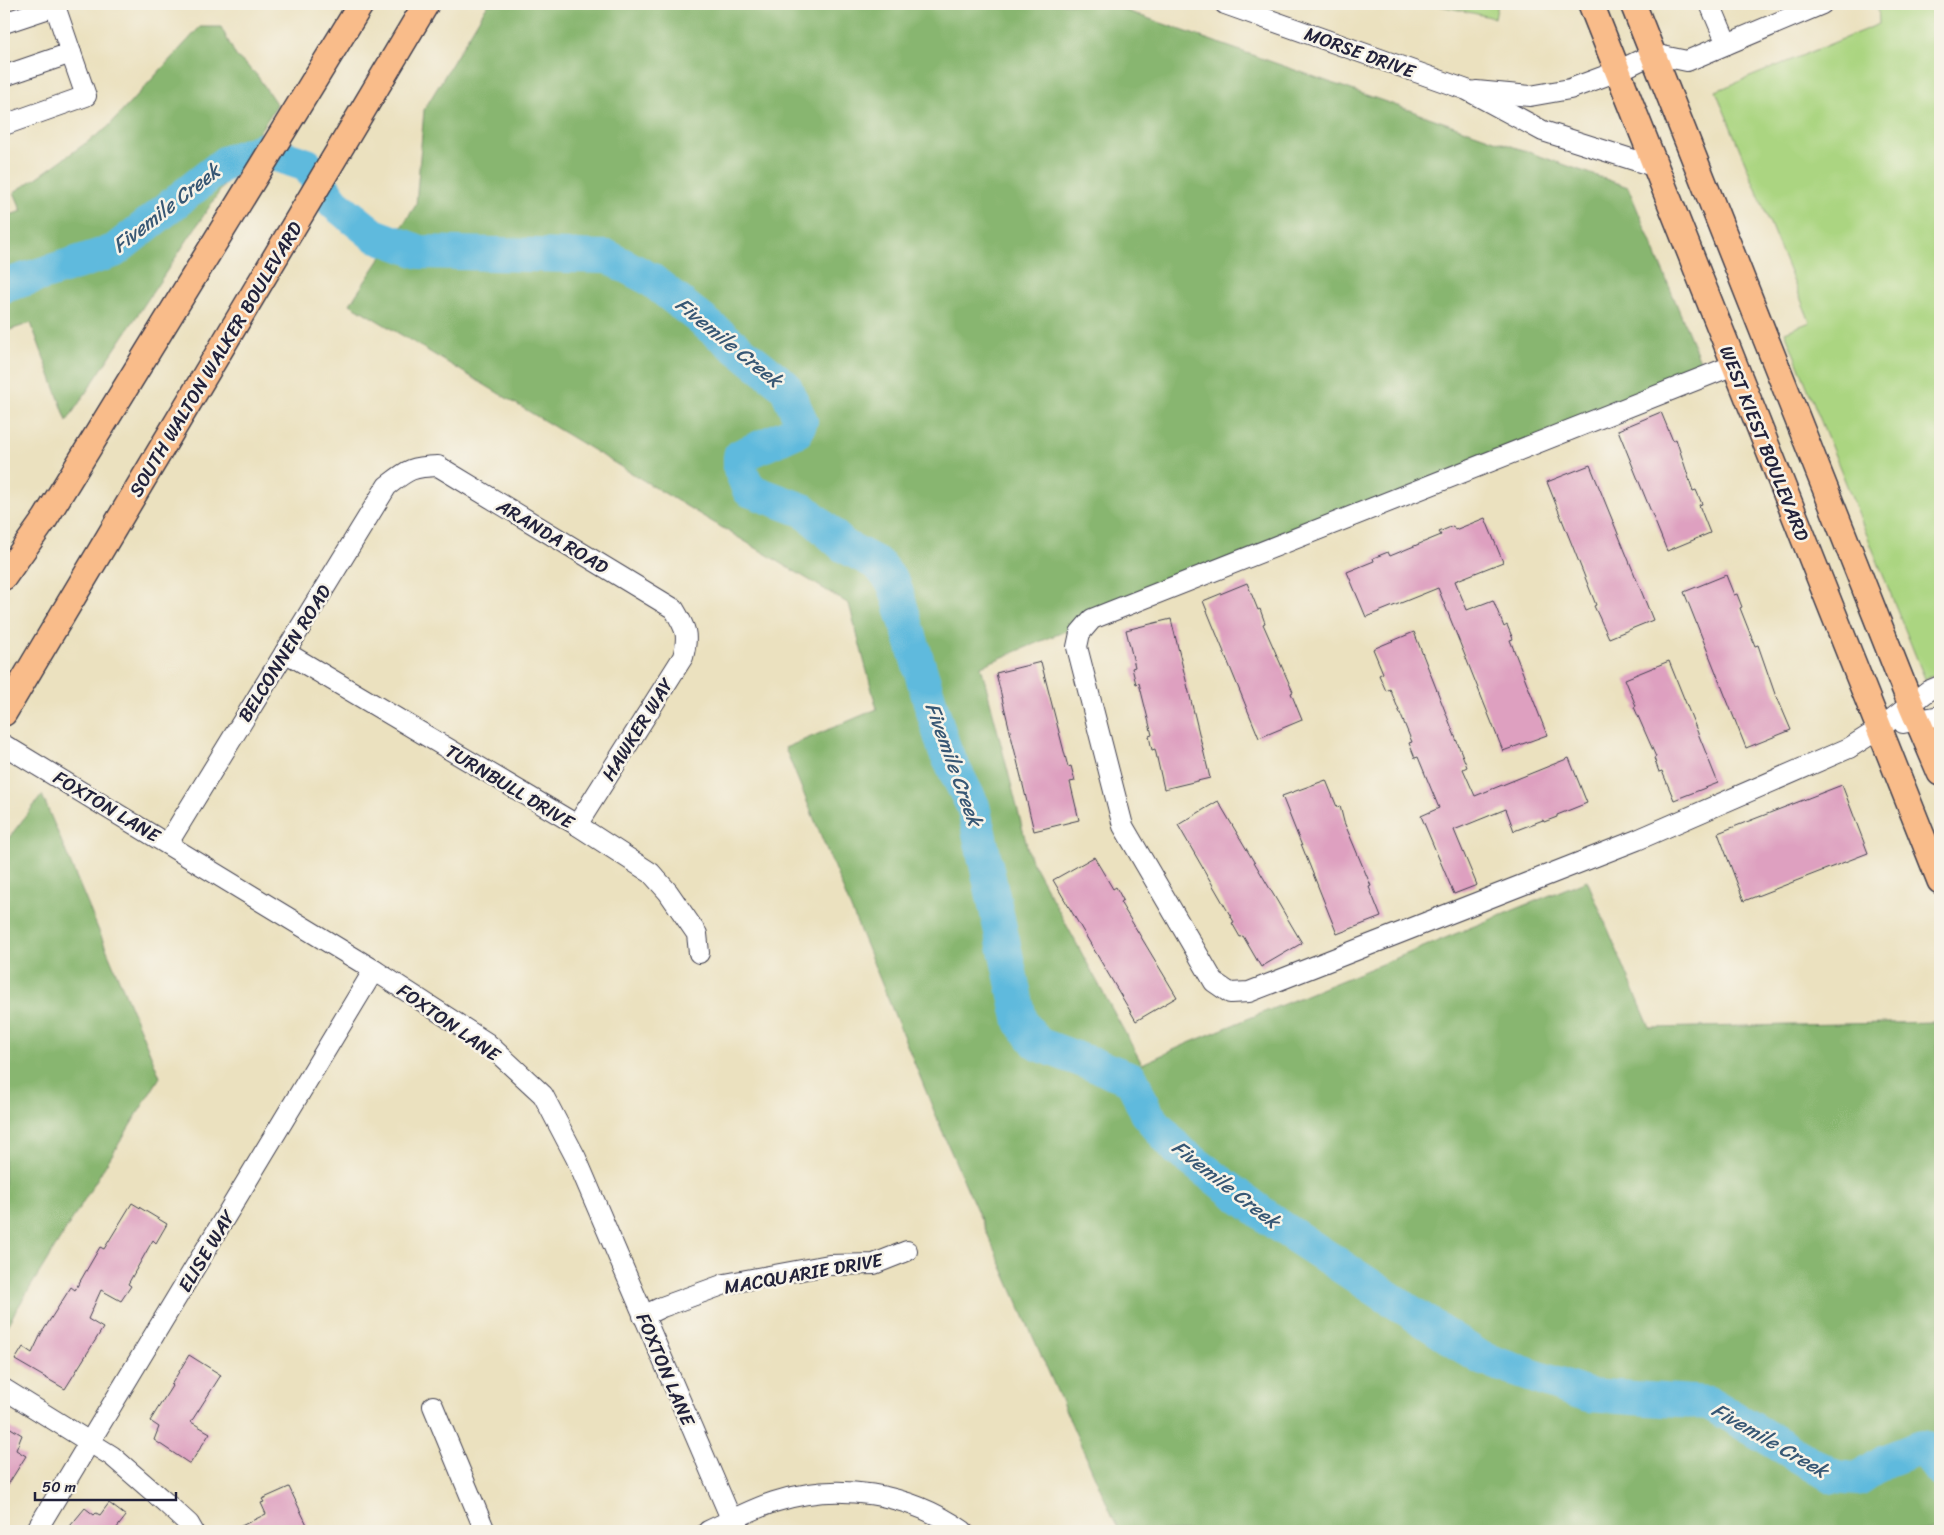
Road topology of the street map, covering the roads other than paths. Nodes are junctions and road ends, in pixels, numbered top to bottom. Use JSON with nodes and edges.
{"nodes":[{"id":1,"x":361,"y":4,"type":"edge"},
{"id":2,"x":426,"y":4,"type":"edge"},
{"id":3,"x":1225,"y":4,"type":"edge"},
{"id":4,"x":1591,"y":4,"type":"edge"},
{"id":5,"x":1633,"y":4,"type":"edge"},
{"id":6,"x":1710,"y":4,"type":"edge"},
{"id":7,"x":1822,"y":4,"type":"edge"},
{"id":8,"x":54,"y":5,"type":"edge"},
{"id":9,"x":4,"y":23,"type":"edge"},
{"id":10,"x":1726,"y":44,"type":"junction"},
{"id":11,"x":71,"y":53,"type":"junction"},
{"id":12,"x":1653,"y":54,"type":"junction"},
{"id":13,"x":1618,"y":71,"type":"junction"},
{"id":14,"x":4,"y":76,"type":"edge"},
{"id":15,"x":1467,"y":90,"type":"junction"},
{"id":16,"x":4,"y":125,"type":"edge"},
{"id":17,"x":1656,"y":167,"type":"junction"},
{"id":18,"x":1734,"y":365,"type":"junction"},
{"id":19,"x":408,"y":470,"type":"joint"},
{"id":20,"x":4,"y":577,"type":"edge"},
{"id":21,"x":686,"y":629,"type":"joint"},
{"id":22,"x":285,"y":652,"type":"junction"},
{"id":23,"x":1940,"y":686,"type":"edge"},
{"id":24,"x":4,"y":713,"type":"edge"},
{"id":25,"x":1923,"y":713,"type":"edge"},
{"id":26,"x":1879,"y":729,"type":"junction"},
{"id":27,"x":4,"y":744,"type":"edge"},
{"id":28,"x":1940,"y":773,"type":"edge"},
{"id":29,"x":577,"y":825,"type":"junction"},
{"id":30,"x":168,"y":843,"type":"junction"},
{"id":31,"x":1940,"y":881,"type":"edge"},
{"id":32,"x":699,"y":953,"type":"dead end"},
{"id":33,"x":374,"y":970,"type":"junction"},
{"id":34,"x":907,"y":1251,"type":"dead end"},
{"id":35,"x":643,"y":1316,"type":"junction"},
{"id":36,"x":4,"y":1389,"type":"edge"},
{"id":37,"x":433,"y":1406,"type":"dead end"},
{"id":38,"x":91,"y":1443,"type":"junction"},
{"id":39,"x":732,"y":1521,"type":"junction"},
{"id":40,"x":36,"y":1531,"type":"edge"},
{"id":41,"x":193,"y":1531,"type":"edge"},
{"id":42,"x":484,"y":1531,"type":"edge"},
{"id":43,"x":708,"y":1531,"type":"edge"},
{"id":44,"x":963,"y":1531,"type":"edge"}],
"edges":[{"from":1,"to":20,"type":"main road"},
{"from":2,"to":24,"type":"main road","name":"SOUTH WALTON WALKER BOULEVARD"},
{"from":3,"to":15,"type":"street","name":"MORSE DRIVE"},
{"from":4,"to":13,"type":"main road","name":"WEST KIEST BOULEVARD"},
{"from":5,"to":12,"type":"main road","name":"WEST KIEST BOULEVARD"},
{"from":6,"to":10,"type":"street"},
{"from":7,"to":10,"type":"street"},
{"from":8,"to":9,"type":"street"},
{"from":8,"to":11,"type":"street"},
{"from":10,"to":12,"type":"street"},
{"from":11,"to":14,"type":"street"},
{"from":11,"to":16,"type":"street"},
{"from":12,"to":13,"type":"street","name":"MORSE DRIVE"},
{"from":12,"to":25,"type":"main road","name":"WEST KIEST BOULEVARD"},
{"from":13,"to":15,"type":"street","name":"MORSE DRIVE"},
{"from":13,"to":17,"type":"main road","name":"WEST KIEST BOULEVARD"},
{"from":15,"to":17,"type":"street","name":"MORSE DRIVE"},
{"from":17,"to":18,"type":"main road","name":"WEST KIEST BOULEVARD"},
{"from":18,"to":26,"type":"main road","name":"WEST KIEST BOULEVARD"},
{"from":18,"to":26,"type":"street"},
{"from":19,"to":21,"type":"street","name":"ARANDA ROAD"},
{"from":19,"to":22,"type":"street","name":"BELCONNEN ROAD"},
{"from":21,"to":29,"type":"street","name":"HAWKER WAY"},
{"from":22,"to":29,"type":"street","name":"TURNBULL DRIVE"},
{"from":22,"to":30,"type":"street","name":"BELCONNEN ROAD"},
{"from":23,"to":25,"type":"street"},
{"from":25,"to":26,"type":"street"},
{"from":25,"to":28,"type":"main road","name":"WEST KIEST BOULEVARD"},
{"from":26,"to":31,"type":"main road","name":"WEST KIEST BOULEVARD"},
{"from":27,"to":30,"type":"street","name":"FOXTON LANE"},
{"from":29,"to":32,"type":"street","name":"TURNBULL DRIVE"},
{"from":30,"to":33,"type":"street","name":"FOXTON LANE"},
{"from":33,"to":35,"type":"street","name":"FOXTON LANE"},
{"from":33,"to":38,"type":"street","name":"ELISE WAY"},
{"from":34,"to":35,"type":"street","name":"MACQUARIE DRIVE"},
{"from":35,"to":39,"type":"street","name":"FOXTON LANE"},
{"from":36,"to":38,"type":"street"},
{"from":37,"to":42,"type":"street"},
{"from":38,"to":40,"type":"street","name":"ELISE WAY"},
{"from":38,"to":41,"type":"street"},
{"from":39,"to":43,"type":"street"},
{"from":39,"to":44,"type":"street"}]}
